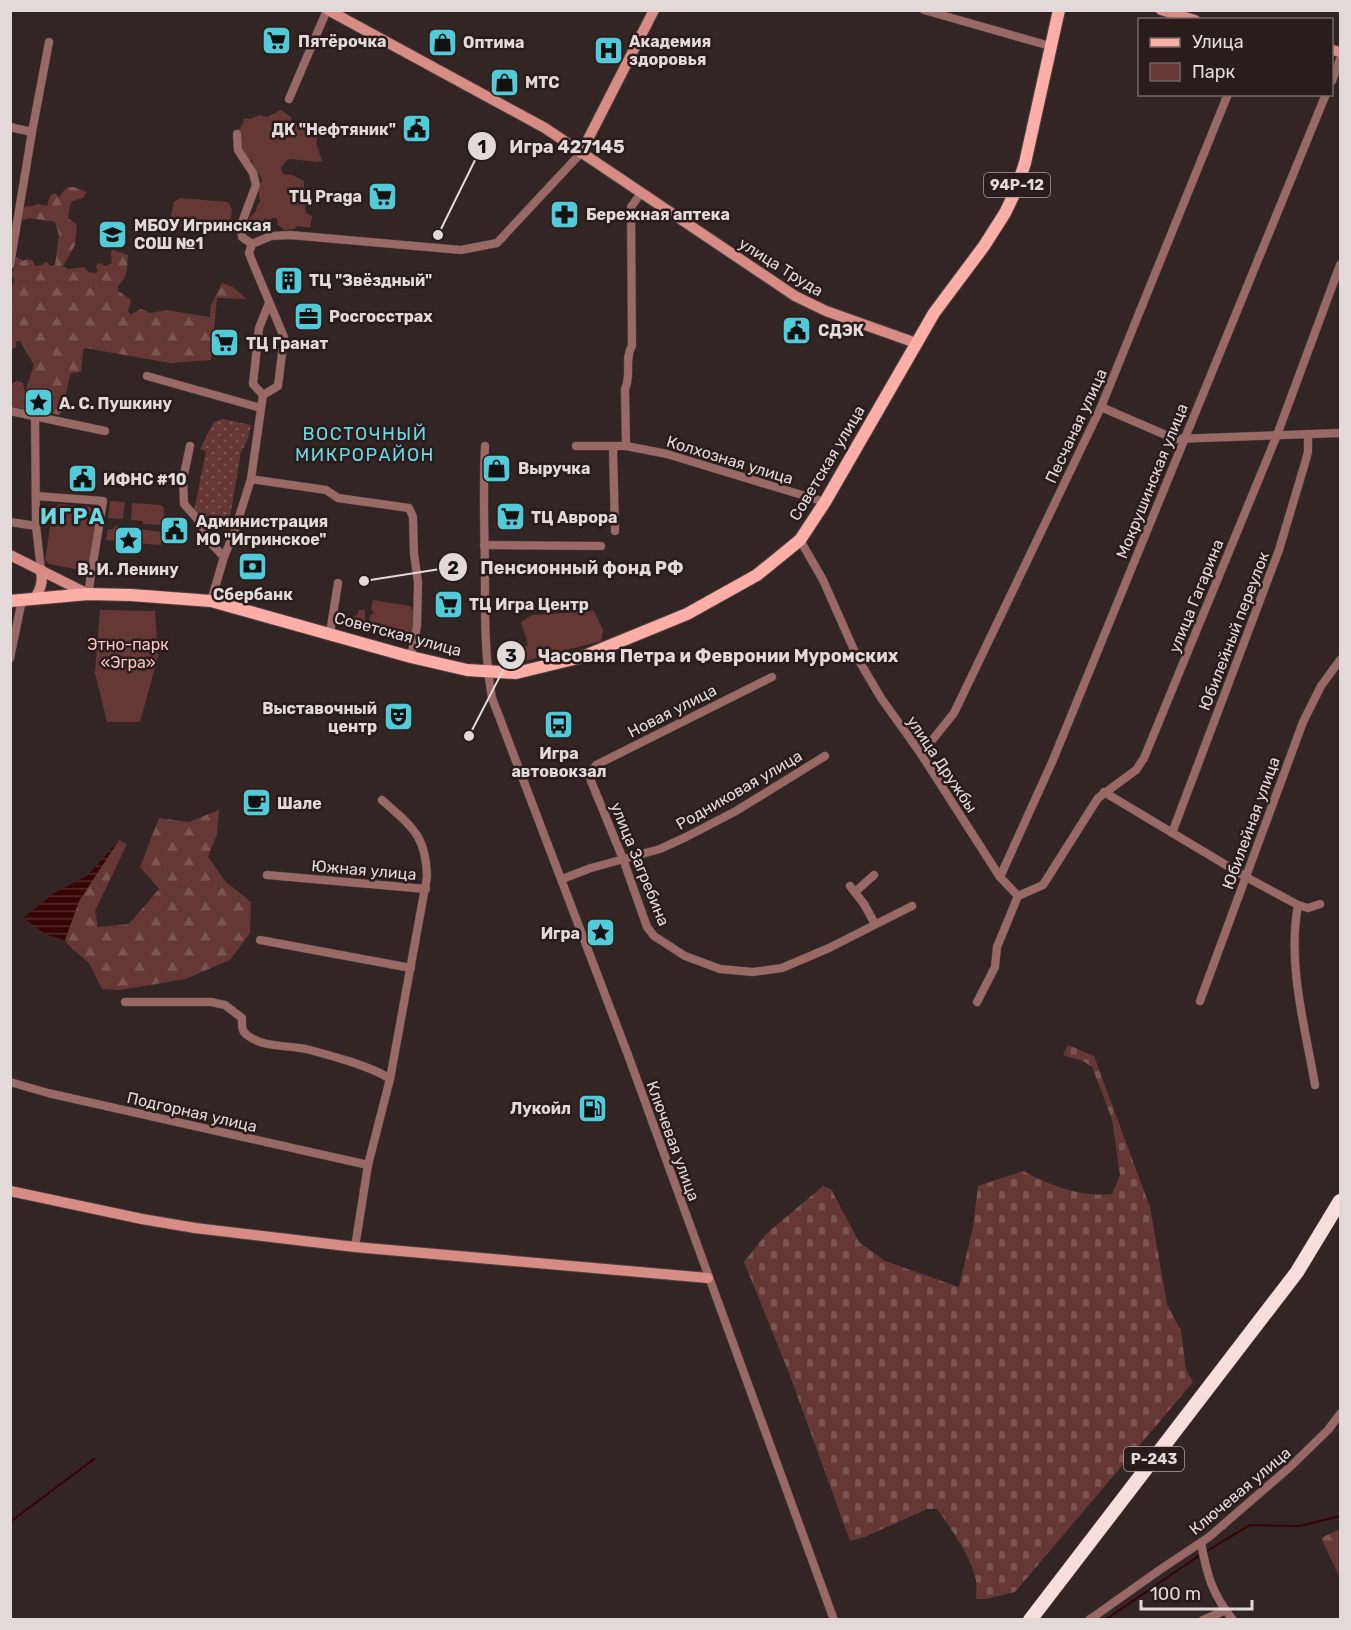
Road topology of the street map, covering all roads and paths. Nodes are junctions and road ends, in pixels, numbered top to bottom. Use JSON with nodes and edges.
{"nodes":[{"id":1,"x":328,"y":10,"type":"edge"},
{"id":2,"x":654,"y":10,"type":"edge"},
{"id":3,"x":924,"y":10,"type":"edge"},
{"id":4,"x":1059,"y":10,"type":"edge"},
{"id":5,"x":1161,"y":10,"type":"edge"},
{"id":6,"x":1188,"y":18,"type":"edge"},
{"id":7,"x":49,"y":42,"type":"dead end"},
{"id":8,"x":1050,"y":46,"type":"junction"},
{"id":9,"x":1341,"y":59,"type":"edge"},
{"id":10,"x":1333,"y":79,"type":"edge"},
{"id":11,"x":1227,"y":96,"type":"edge"},
{"id":12,"x":1325,"y":96,"type":"edge"},
{"id":13,"x":289,"y":99,"type":"dead end"},
{"id":14,"x":10,"y":127,"type":"edge"},
{"id":15,"x":32,"y":132,"type":"junction"},
{"id":16,"x":237,"y":134,"type":"dead end"},
{"id":17,"x":581,"y":153,"type":"junction"},
{"id":18,"x":641,"y":193,"type":"junction"},
{"id":19,"x":15,"y":212,"type":"edge"},
{"id":20,"x":252,"y":244,"type":"junction"},
{"id":21,"x":10,"y":265,"type":"edge"},
{"id":22,"x":1341,"y":265,"type":"edge"},
{"id":23,"x":268,"y":303,"type":"junction"},
{"id":24,"x":916,"y":343,"type":"junction"},
{"id":25,"x":147,"y":376,"type":"dead end"},
{"id":26,"x":263,"y":395,"type":"junction"},
{"id":27,"x":1101,"y":407,"type":"junction"},
{"id":28,"x":261,"y":408,"type":"junction"},
{"id":29,"x":10,"y":411,"type":"edge"},
{"id":30,"x":35,"y":416,"type":"junction"},
{"id":31,"x":105,"y":431,"type":"dead end"},
{"id":32,"x":1341,"y":433,"type":"edge"},
{"id":33,"x":1308,"y":434,"type":"junction"},
{"id":34,"x":1277,"y":435,"type":"junction"},
{"id":35,"x":1184,"y":440,"type":"junction"},
{"id":36,"x":190,"y":446,"type":"dead end"},
{"id":37,"x":485,"y":446,"type":"dead end"},
{"id":38,"x":576,"y":446,"type":"dead end"},
{"id":39,"x":626,"y":446,"type":"junction"},
{"id":40,"x":613,"y":447,"type":"junction"},
{"id":41,"x":251,"y":479,"type":"junction"},
{"id":42,"x":36,"y":496,"type":"junction"},
{"id":43,"x":825,"y":502,"type":"junction"},
{"id":44,"x":10,"y":522,"type":"edge"},
{"id":45,"x":36,"y":526,"type":"junction"},
{"id":46,"x":615,"y":531,"type":"dead end"},
{"id":47,"x":800,"y":540,"type":"junction"},
{"id":48,"x":484,"y":545,"type":"junction"},
{"id":49,"x":601,"y":546,"type":"dead end"},
{"id":50,"x":10,"y":555,"type":"edge"},
{"id":51,"x":224,"y":557,"type":"junction"},
{"id":52,"x":42,"y":570,"type":"junction"},
{"id":53,"x":338,"y":583,"type":"dead end"},
{"id":54,"x":88,"y":594,"type":"junction"},
{"id":55,"x":22,"y":600,"type":"edge"},
{"id":56,"x":212,"y":601,"type":"junction"},
{"id":57,"x":330,"y":633,"type":"junction"},
{"id":58,"x":411,"y":657,"type":"junction"},
{"id":59,"x":10,"y":658,"type":"edge"},
{"id":60,"x":1341,"y":660,"type":"edge"},
{"id":61,"x":487,"y":672,"type":"junction"},
{"id":62,"x":772,"y":677,"type":"dead end"},
{"id":63,"x":921,"y":754,"type":"junction"},
{"id":64,"x":825,"y":756,"type":"dead end"},
{"id":65,"x":590,"y":776,"type":"joint"},
{"id":66,"x":1104,"y":792,"type":"junction"},
{"id":67,"x":382,"y":800,"type":"dead end"},
{"id":68,"x":1172,"y":833,"type":"junction"},
{"id":69,"x":623,"y":859,"type":"junction"},
{"id":70,"x":267,"y":875,"type":"dead end"},
{"id":71,"x":874,"y":875,"type":"dead end"},
{"id":72,"x":1000,"y":877,"type":"junction"},
{"id":73,"x":1246,"y":877,"type":"junction"},
{"id":74,"x":562,"y":879,"type":"junction"},
{"id":75,"x":426,"y":889,"type":"junction"},
{"id":76,"x":1017,"y":896,"type":"junction"},
{"id":77,"x":1320,"y":904,"type":"dead end"},
{"id":78,"x":1298,"y":905,"type":"junction"},
{"id":79,"x":912,"y":906,"type":"dead end"},
{"id":80,"x":875,"y":924,"type":"junction"},
{"id":81,"x":260,"y":940,"type":"dead end"},
{"id":82,"x":411,"y":968,"type":"junction"},
{"id":83,"x":1200,"y":1001,"type":"dead end"},
{"id":84,"x":125,"y":1002,"type":"dead end"},
{"id":85,"x":977,"y":1002,"type":"dead end"},
{"id":86,"x":390,"y":1079,"type":"junction"},
{"id":87,"x":10,"y":1082,"type":"edge"},
{"id":88,"x":1315,"y":1085,"type":"dead end"},
{"id":89,"x":368,"y":1165,"type":"junction"},
{"id":90,"x":10,"y":1191,"type":"edge"},
{"id":91,"x":1341,"y":1201,"type":"edge"},
{"id":92,"x":355,"y":1247,"type":"junction"},
{"id":93,"x":708,"y":1278,"type":"junction"},
{"id":94,"x":1341,"y":1414,"type":"edge"},
{"id":95,"x":1201,"y":1543,"type":"junction"},
{"id":96,"x":1226,"y":1610,"type":"junction"},
{"id":97,"x":834,"y":1620,"type":"edge"},
{"id":98,"x":1030,"y":1620,"type":"edge"},
{"id":99,"x":1089,"y":1620,"type":"edge"},
{"id":100,"x":1203,"y":1620,"type":"edge"},
{"id":101,"x":1233,"y":1620,"type":"edge"}],
"edges":[{"from":1,"to":13,"type":"street"},
{"from":1,"to":17,"type":"street","name":"улица Труда"},
{"from":2,"to":17,"type":"street"},
{"from":3,"to":8,"type":"street"},
{"from":4,"to":8,"type":"main road","name":"Советская улица","number":"94Р-12"},
{"from":5,"to":6,"type":"street"},
{"from":7,"to":15,"type":"street"},
{"from":8,"to":24,"type":"main road","name":"Советская улица","number":"94Р-12"},
{"from":9,"to":10,"type":"street"},
{"from":11,"to":27,"type":"street","name":"Песчаная улица"},
{"from":12,"to":35,"type":"street","name":"Мокрушинская улица"},
{"from":14,"to":15,"type":"street"},
{"from":15,"to":19,"type":"street"},
{"from":16,"to":20,"type":"street"},
{"from":17,"to":18,"type":"street","name":"улица Труда"},
{"from":17,"to":20,"type":"street"},
{"from":18,"to":24,"type":"street","name":"улица Труда"},
{"from":18,"to":39,"type":"street"},
{"from":19,"to":21,"type":"street"},
{"from":20,"to":23,"type":"street"},
{"from":22,"to":34,"type":"street","name":"улица Гагарина"},
{"from":23,"to":26,"type":"street"},
{"from":23,"to":26,"type":"street"},
{"from":24,"to":43,"type":"main road","name":"Советская улица","number":"94Р-12"},
{"from":25,"to":28,"type":"street"},
{"from":26,"to":28,"type":"street"},
{"from":27,"to":35,"type":"street"},
{"from":27,"to":63,"type":"street","name":"Песчаная улица"},
{"from":28,"to":41,"type":"street"},
{"from":29,"to":30,"type":"street"},
{"from":30,"to":31,"type":"street"},
{"from":30,"to":42,"type":"street"},
{"from":32,"to":33,"type":"street"},
{"from":33,"to":34,"type":"street"},
{"from":33,"to":68,"type":"street","name":"Юбилейный переулок"},
{"from":34,"to":35,"type":"street"},
{"from":34,"to":66,"type":"street","name":"улица Гагарина"},
{"from":35,"to":72,"type":"street","name":"Мокрушинская улица"},
{"from":36,"to":51,"type":"street"},
{"from":37,"to":48,"type":"street"},
{"from":38,"to":40,"type":"street","name":"Колхозная улица"},
{"from":39,"to":40,"type":"street","name":"Колхозная улица"},
{"from":39,"to":43,"type":"street","name":"Колхозная улица"},
{"from":40,"to":46,"type":"street"},
{"from":41,"to":51,"type":"street"},
{"from":41,"to":58,"type":"street"},
{"from":42,"to":45,"type":"street"},
{"from":42,"to":54,"type":"street"},
{"from":43,"to":47,"type":"main road","name":"Советская улица","number":"94Р-12"},
{"from":44,"to":45,"type":"street"},
{"from":45,"to":52,"type":"street"},
{"from":47,"to":61,"type":"main road","name":"Советская улица","number":"94Р-12"},
{"from":47,"to":63,"type":"street","name":"улица Дружбы"},
{"from":48,"to":49,"type":"street"},
{"from":48,"to":61,"type":"street"},
{"from":50,"to":52,"type":"street"},
{"from":51,"to":56,"type":"street"},
{"from":52,"to":54,"type":"street"},
{"from":52,"to":55,"type":"street"},
{"from":53,"to":57,"type":"street"},
{"from":54,"to":55,"type":"main road","name":"Советская улица","number":"94Р-12"},
{"from":54,"to":56,"type":"main road","name":"Советская улица","number":"94Р-12"},
{"from":55,"to":59,"type":"street"},
{"from":56,"to":57,"type":"main road","name":"Советская улица","number":"94Р-12"},
{"from":57,"to":58,"type":"main road","name":"Советская улица","number":"94Р-12"},
{"from":58,"to":61,"type":"main road","name":"Советская улица","number":"94Р-12"},
{"from":60,"to":73,"type":"street","name":"Юбилейная улица"},
{"from":61,"to":74,"type":"street","name":"Ключевая улица"},
{"from":62,"to":65,"type":"street","name":"Новая улица"},
{"from":63,"to":72,"type":"street","name":"улица Дружбы"},
{"from":64,"to":69,"type":"street","name":"Родниковая улица"},
{"from":65,"to":69,"type":"street","name":"улица Загребина"},
{"from":66,"to":68,"type":"street"},
{"from":66,"to":76,"type":"street","name":"улица Гагарина"},
{"from":67,"to":75,"type":"street","name":"Южная улица"},
{"from":68,"to":73,"type":"street"},
{"from":69,"to":74,"type":"street","name":"Родниковая улица"},
{"from":69,"to":80,"type":"street","name":"улица Загребина"},
{"from":70,"to":75,"type":"street","name":"Южная улица"},
{"from":71,"to":80,"type":"street"},
{"from":72,"to":76,"type":"street","name":"улица Дружбы"},
{"from":73,"to":78,"type":"street"},
{"from":73,"to":83,"type":"street","name":"Юбилейная улица"},
{"from":74,"to":93,"type":"street","name":"Ключевая улица"},
{"from":75,"to":82,"type":"street"},
{"from":76,"to":85,"type":"street"},
{"from":77,"to":78,"type":"street"},
{"from":78,"to":88,"type":"street"},
{"from":79,"to":80,"type":"street","name":"улица Загребина"},
{"from":81,"to":82,"type":"street"},
{"from":82,"to":86,"type":"street"},
{"from":84,"to":86,"type":"street"},
{"from":86,"to":89,"type":"street"},
{"from":87,"to":89,"type":"street","name":"Подгорная улица"},
{"from":89,"to":92,"type":"street"},
{"from":90,"to":92,"type":"street"},
{"from":91,"to":98,"type":"highway","number":"Р-243"},
{"from":92,"to":93,"type":"street"},
{"from":93,"to":97,"type":"street","name":"Ключевая улица"},
{"from":94,"to":95,"type":"street","name":"Ключевая улица"},
{"from":95,"to":96,"type":"street"},
{"from":95,"to":99,"type":"street","name":"Ключевая улица"},
{"from":96,"to":100,"type":"street"},
{"from":96,"to":101,"type":"street"}]}
